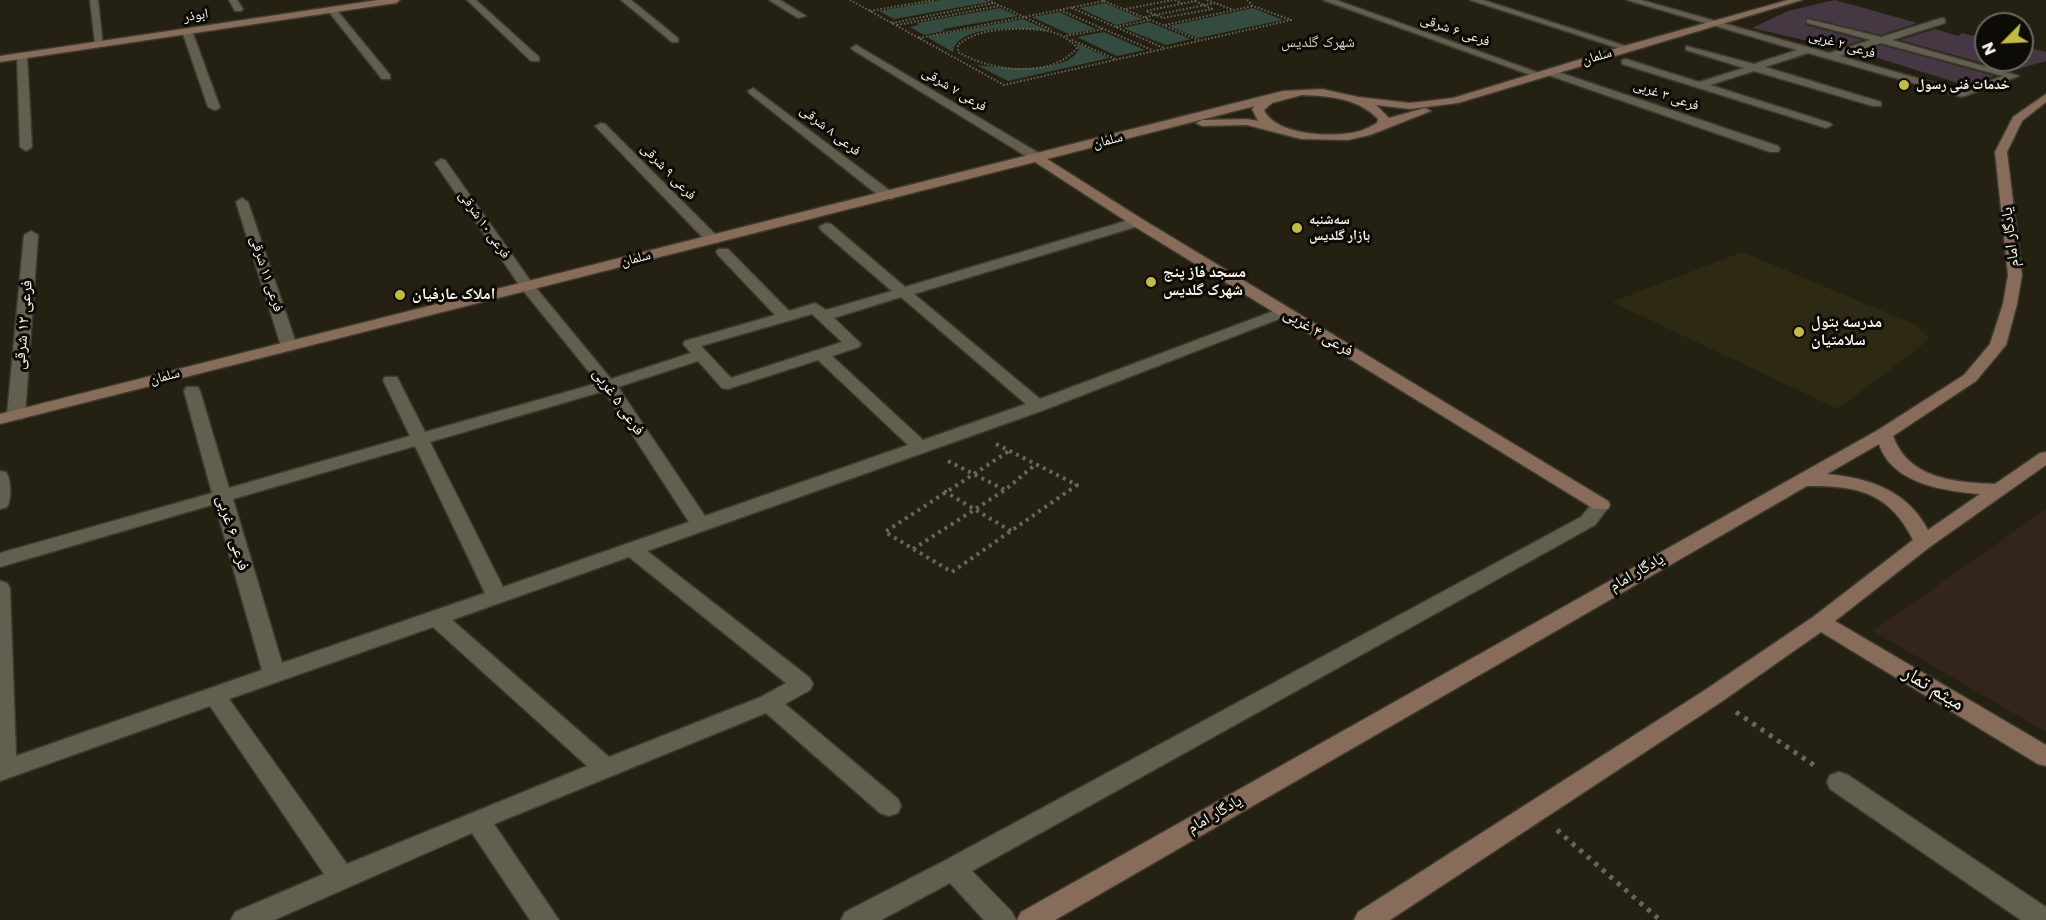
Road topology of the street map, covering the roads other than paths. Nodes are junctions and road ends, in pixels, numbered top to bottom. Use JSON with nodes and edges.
{"nodes":[{"id":1,"x":94,"y":0,"type":"edge"},
{"id":2,"x":396,"y":0,"type":"edge"},
{"id":3,"x":471,"y":0,"type":"edge"},
{"id":4,"x":624,"y":0,"type":"edge"},
{"id":5,"x":773,"y":0,"type":"edge"},
{"id":6,"x":1328,"y":0,"type":"edge"},
{"id":7,"x":1474,"y":0,"type":"edge"},
{"id":8,"x":1631,"y":0,"type":"edge"},
{"id":9,"x":1791,"y":1,"type":"edge"},
{"id":10,"x":371,"y":2,"type":"edge"},
{"id":11,"x":332,"y":10,"type":"junction"},
{"id":12,"x":801,"y":16,"type":"dead end"},
{"id":13,"x":1810,"y":21,"type":"dead end"},
{"id":14,"x":1942,"y":21,"type":"dead end"},
{"id":15,"x":1714,"y":24,"type":"junction"},
{"id":16,"x":187,"y":31,"type":"junction"},
{"id":17,"x":675,"y":40,"type":"dead end"},
{"id":18,"x":1882,"y":40,"type":"junction"},
{"id":19,"x":100,"y":44,"type":"junction"},
{"id":20,"x":856,"y":48,"type":"dead end"},
{"id":21,"x":1627,"y":48,"type":"junction"},
{"id":22,"x":1689,"y":48,"type":"dead end"},
{"id":23,"x":1808,"y":50,"type":"junction"},
{"id":24,"x":21,"y":56,"type":"junction"},
{"id":25,"x":1831,"y":56,"type":"junction"},
{"id":26,"x":0,"y":59,"type":"edge"},
{"id":27,"x":535,"y":59,"type":"dead end"},
{"id":28,"x":1626,"y":62,"type":"dead end"},
{"id":29,"x":1752,"y":68,"type":"junction"},
{"id":30,"x":1545,"y":74,"type":"junction"},
{"id":31,"x":386,"y":77,"type":"dead end"},
{"id":32,"x":1700,"y":85,"type":"junction"},
{"id":33,"x":753,"y":91,"type":"dead end"},
{"id":34,"x":2046,"y":97,"type":"edge"},
{"id":35,"x":1272,"y":98,"type":"junction"},
{"id":36,"x":1359,"y":100,"type":"junction"},
{"id":37,"x":1454,"y":101,"type":"junction"},
{"id":38,"x":1876,"y":104,"type":"dead end"},
{"id":39,"x":214,"y":107,"type":"dead end"},
{"id":40,"x":1382,"y":125,"type":"junction"},
{"id":41,"x":1826,"y":125,"type":"dead end"},
{"id":42,"x":601,"y":126,"type":"dead end"},
{"id":43,"x":1159,"y":128,"type":"junction"},
{"id":44,"x":1280,"y":129,"type":"junction"},
{"id":45,"x":26,"y":147,"type":"dead end"},
{"id":46,"x":1774,"y":148,"type":"dead end"},
{"id":47,"x":1038,"y":158,"type":"junction"},
{"id":48,"x":441,"y":163,"type":"dead end"},
{"id":49,"x":888,"y":196,"type":"junction"},
{"id":50,"x":242,"y":202,"type":"dead end"},
{"id":51,"x":1137,"y":222,"type":"junction"},
{"id":52,"x":826,"y":227,"type":"dead end"},
{"id":53,"x":31,"y":235,"type":"dead end"},
{"id":54,"x":713,"y":240,"type":"junction"},
{"id":55,"x":723,"y":252,"type":"dead end"},
{"id":56,"x":527,"y":286,"type":"junction"},
{"id":57,"x":901,"y":292,"type":"junction"},
{"id":58,"x":1284,"y":312,"type":"junction"},
{"id":59,"x":786,"y":316,"type":"junction"},
{"id":60,"x":823,"y":316,"type":"junction"},
{"id":61,"x":290,"y":346,"type":"junction"},
{"id":62,"x":820,"y":354,"type":"junction"},
{"id":63,"x":702,"y":355,"type":"junction"},
{"id":64,"x":391,"y":380,"type":"dead end"},
{"id":65,"x":608,"y":385,"type":"junction"},
{"id":66,"x":192,"y":391,"type":"dead end"},
{"id":67,"x":1038,"y":406,"type":"junction"},
{"id":68,"x":16,"y":415,"type":"junction"},
{"id":69,"x":0,"y":419,"type":"edge"},
{"id":70,"x":1884,"y":434,"type":"junction"},
{"id":71,"x":419,"y":440,"type":"junction"},
{"id":72,"x":920,"y":447,"type":"junction"},
{"id":73,"x":2046,"y":457,"type":"edge"},
{"id":74,"x":0,"y":477,"type":"edge"},
{"id":75,"x":1801,"y":480,"type":"junction"},
{"id":76,"x":2000,"y":490,"type":"junction"},
{"id":77,"x":221,"y":497,"type":"junction"},
{"id":78,"x":0,"y":503,"type":"edge"},
{"id":79,"x":700,"y":524,"type":"junction"},
{"id":80,"x":1924,"y":542,"type":"junction"},
{"id":81,"x":632,"y":549,"type":"junction"},
{"id":82,"x":0,"y":560,"type":"edge"},
{"id":83,"x":0,"y":588,"type":"edge"},
{"id":84,"x":496,"y":596,"type":"junction"},
{"id":85,"x":435,"y":617,"type":"junction"},
{"id":86,"x":1820,"y":622,"type":"junction"},
{"id":87,"x":274,"y":674,"type":"junction"},
{"id":88,"x":214,"y":696,"type":"junction"},
{"id":89,"x":769,"y":703,"type":"junction"},
{"id":90,"x":2046,"y":757,"type":"edge"},
{"id":91,"x":606,"y":768,"type":"junction"},
{"id":92,"x":2,"y":770,"type":"edge"},
{"id":93,"x":1839,"y":782,"type":"road end"},
{"id":94,"x":889,"y":806,"type":"dead end"},
{"id":95,"x":477,"y":819,"type":"junction"},
{"id":96,"x":952,"y":869,"type":"junction"},
{"id":97,"x":342,"y":878,"type":"junction"},
{"id":98,"x":245,"y":920,"type":"edge"},
{"id":99,"x":545,"y":920,"type":"edge"},
{"id":100,"x":855,"y":920,"type":"edge"},
{"id":101,"x":1002,"y":920,"type":"edge"},
{"id":102,"x":1031,"y":920,"type":"edge"},
{"id":103,"x":1368,"y":920,"type":"edge"},
{"id":104,"x":2043,"y":920,"type":"edge"}],
"edges":[{"from":1,"to":19,"type":"street"},
{"from":2,"to":10,"type":"street","name":"ابوذر"},
{"from":3,"to":27,"type":"street"},
{"from":4,"to":17,"type":"street"},
{"from":5,"to":12,"type":"street"},
{"from":6,"to":30,"type":"street","name":"فرعی ۶ شرقی"},
{"from":7,"to":21,"type":"street"},
{"from":8,"to":15,"type":"street","name":"فرعی ۲ غربی"},
{"from":9,"to":15,"type":"street","name":"سلمان"},
{"from":10,"to":11,"type":"street","name":"ابوذر"},
{"from":11,"to":16,"type":"street","name":"ابوذر"},
{"from":11,"to":31,"type":"street"},
{"from":13,"to":18,"type":"street"},
{"from":14,"to":18,"type":"street"},
{"from":15,"to":21,"type":"street","name":"سلمان"},
{"from":15,"to":23,"type":"street","name":"فرعی ۲ غربی"},
{"from":16,"to":19,"type":"street","name":"ابوذر"},
{"from":16,"to":39,"type":"street"},
{"from":18,"to":25,"type":"street"},
{"from":18,"to":25,"type":"street","name":"فرعی ۲ غربی"},
{"from":19,"to":24,"type":"street","name":"ابوذر"},
{"from":20,"to":47,"type":"street","name":"فرعی ۷ شرقی"},
{"from":21,"to":30,"type":"street","name":"سلمان"},
{"from":22,"to":29,"type":"street"},
{"from":23,"to":25,"type":"street","name":"فرعی ۲ غربی"},
{"from":23,"to":29,"type":"street"},
{"from":24,"to":26,"type":"street","name":"ابوذر"},
{"from":24,"to":45,"type":"street"},
{"from":28,"to":32,"type":"street"},
{"from":29,"to":32,"type":"street"},
{"from":29,"to":38,"type":"street"},
{"from":30,"to":37,"type":"street","name":"سلمان"},
{"from":30,"to":46,"type":"street","name":"فرعی ۳ غربی"},
{"from":32,"to":41,"type":"street"},
{"from":33,"to":49,"type":"street","name":"فرعی ۸ شرقی"},
{"from":34,"to":70,"type":"street","name":"یادگار امام"},
{"from":35,"to":36,"type":"street","name":"سلمان"},
{"from":35,"to":43,"type":"street","name":"سلمان"},
{"from":35,"to":44,"type":"street"},
{"from":36,"to":37,"type":"street","name":"سلمان"},
{"from":36,"to":40,"type":"street"},
{"from":37,"to":40,"type":"street"},
{"from":40,"to":44,"type":"street"},
{"from":42,"to":54,"type":"street","name":"فرعی ۹ شرقی"},
{"from":43,"to":44,"type":"street"},
{"from":43,"to":47,"type":"street","name":"سلمان"},
{"from":47,"to":49,"type":"street","name":"سلمان"},
{"from":47,"to":51,"type":"street","name":"فرعی ۴ غربی"},
{"from":48,"to":56,"type":"street","name":"فرعی ۱۰ شرقی"},
{"from":49,"to":54,"type":"street","name":"سلمان"},
{"from":50,"to":61,"type":"street","name":"فرعی ۱۱ شرقی"},
{"from":51,"to":57,"type":"street"},
{"from":51,"to":58,"type":"street","name":"فرعی ۴ غربی"},
{"from":52,"to":57,"type":"street"},
{"from":53,"to":68,"type":"street","name":"فرعی ۱۲ شرقی"},
{"from":54,"to":56,"type":"street","name":"سلمان"},
{"from":55,"to":59,"type":"street"},
{"from":56,"to":61,"type":"street","name":"سلمان"},
{"from":56,"to":65,"type":"street","name":"فرعی ۵ غربی"},
{"from":57,"to":60,"type":"street"},
{"from":57,"to":67,"type":"street"},
{"from":58,"to":67,"type":"street"},
{"from":58,"to":96,"type":"street","name":"فرعی ۴ غربی"},
{"from":59,"to":60,"type":"street"},
{"from":59,"to":63,"type":"street"},
{"from":60,"to":62,"type":"street"},
{"from":61,"to":68,"type":"street","name":"سلمان"},
{"from":62,"to":63,"type":"street"},
{"from":62,"to":72,"type":"street"},
{"from":63,"to":65,"type":"street"},
{"from":64,"to":71,"type":"street"},
{"from":65,"to":71,"type":"street"},
{"from":65,"to":79,"type":"street","name":"فرعی ۵ غربی"},
{"from":66,"to":77,"type":"street","name":"فرعی ۶ غربی"},
{"from":67,"to":72,"type":"street"},
{"from":68,"to":69,"type":"street","name":"سلمان"},
{"from":70,"to":75,"type":"street","name":"یادگار امام"},
{"from":70,"to":76,"type":"street"},
{"from":71,"to":77,"type":"street"},
{"from":71,"to":84,"type":"street"},
{"from":72,"to":79,"type":"street"},
{"from":73,"to":76,"type":"street"},
{"from":74,"to":78,"type":"street"},
{"from":75,"to":80,"type":"street"},
{"from":75,"to":102,"type":"street","name":"یادگار امام"},
{"from":76,"to":80,"type":"street"},
{"from":77,"to":82,"type":"street"},
{"from":77,"to":87,"type":"street","name":"فرعی ۶ غربی"},
{"from":79,"to":81,"type":"street"},
{"from":80,"to":86,"type":"street"},
{"from":81,"to":84,"type":"street"},
{"from":81,"to":89,"type":"street"},
{"from":83,"to":92,"type":"street"},
{"from":84,"to":85,"type":"street"},
{"from":85,"to":87,"type":"street"},
{"from":85,"to":91,"type":"street"},
{"from":86,"to":90,"type":"street","name":"میثم تمار"},
{"from":86,"to":103,"type":"street"},
{"from":87,"to":88,"type":"street"},
{"from":88,"to":92,"type":"street"},
{"from":88,"to":97,"type":"street"},
{"from":89,"to":91,"type":"street"},
{"from":89,"to":94,"type":"street"},
{"from":91,"to":95,"type":"street"},
{"from":93,"to":104,"type":"street"},
{"from":95,"to":97,"type":"street"},
{"from":95,"to":99,"type":"street"},
{"from":96,"to":100,"type":"street"},
{"from":96,"to":101,"type":"street"},
{"from":97,"to":98,"type":"street"}]}
